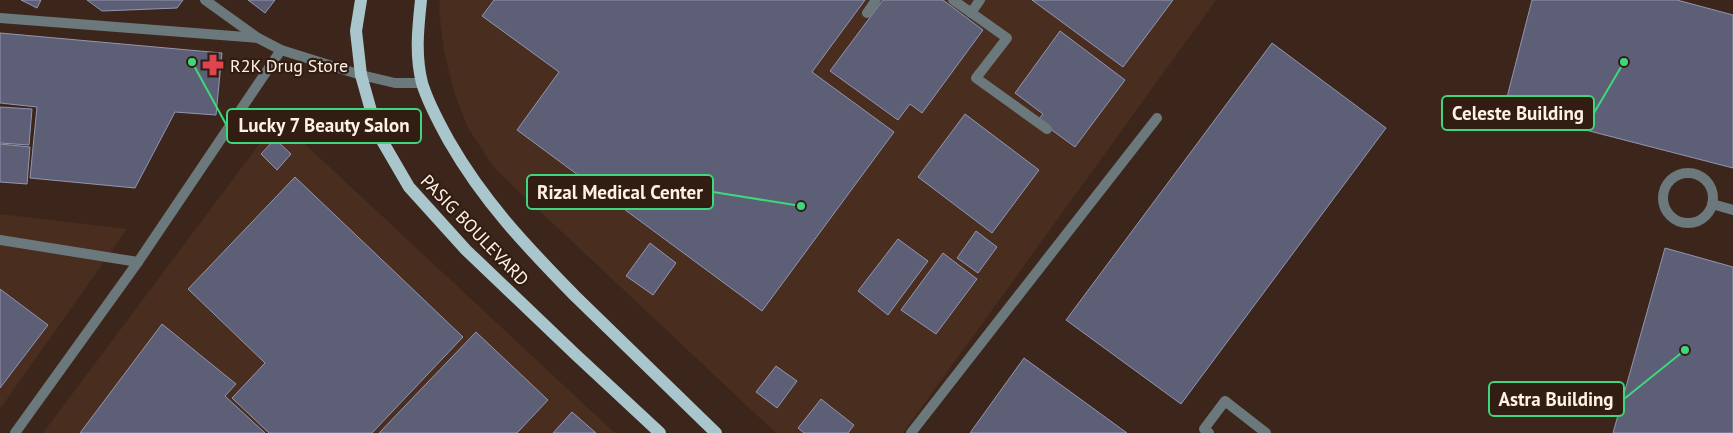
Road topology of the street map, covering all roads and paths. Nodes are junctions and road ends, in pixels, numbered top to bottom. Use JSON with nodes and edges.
{"nodes":[{"id":1,"x":205,"y":0,"type":"edge"},
{"id":2,"x":362,"y":0,"type":"edge"},
{"id":3,"x":421,"y":0,"type":"edge"},
{"id":4,"x":876,"y":0,"type":"edge"},
{"id":5,"x":953,"y":0,"type":"edge"},
{"id":6,"x":980,"y":0,"type":"edge"},
{"id":7,"x":867,"y":13,"type":"dead end"},
{"id":8,"x":971,"y":13,"type":"junction"},
{"id":9,"x":0,"y":18,"type":"edge"},
{"id":10,"x":258,"y":38,"type":"junction"},
{"id":11,"x":281,"y":50,"type":"junction"},
{"id":12,"x":361,"y":76,"type":"junction"},
{"id":13,"x":422,"y":83,"type":"junction"},
{"id":14,"x":1157,"y":118,"type":"dead end"},
{"id":15,"x":1047,"y":129,"type":"dead end"},
{"id":16,"x":1712,"y":204,"type":"junction"},
{"id":17,"x":1733,"y":210,"type":"edge"},
{"id":18,"x":0,"y":240,"type":"edge"},
{"id":19,"x":138,"y":262,"type":"junction"},
{"id":20,"x":15,"y":433,"type":"edge"},
{"id":21,"x":660,"y":433,"type":"edge"},
{"id":22,"x":716,"y":433,"type":"edge"},
{"id":23,"x":911,"y":433,"type":"edge"},
{"id":24,"x":1210,"y":433,"type":"edge"},
{"id":25,"x":1266,"y":433,"type":"edge"}],
"edges":[{"from":1,"to":10,"type":"street"},
{"from":2,"to":12,"type":"main road","name":"PASIG BOULEVARD"},
{"from":3,"to":13,"type":"main road","name":"PASIG BOULEVARD"},
{"from":4,"to":7,"type":"street"},
{"from":5,"to":8,"type":"street"},
{"from":6,"to":8,"type":"street"},
{"from":8,"to":15,"type":"street"},
{"from":9,"to":10,"type":"street"},
{"from":10,"to":11,"type":"street"},
{"from":11,"to":12,"type":"street"},
{"from":11,"to":19,"type":"street"},
{"from":12,"to":13,"type":"street"},
{"from":12,"to":21,"type":"main road","name":"PASIG BOULEVARD"},
{"from":13,"to":22,"type":"main road","name":"PASIG BOULEVARD"},
{"from":14,"to":23,"type":"street"},
{"from":16,"to":16,"type":"street"},
{"from":16,"to":17,"type":"street"},
{"from":18,"to":19,"type":"street"},
{"from":19,"to":20,"type":"street"},
{"from":24,"to":25,"type":"street"}]}
